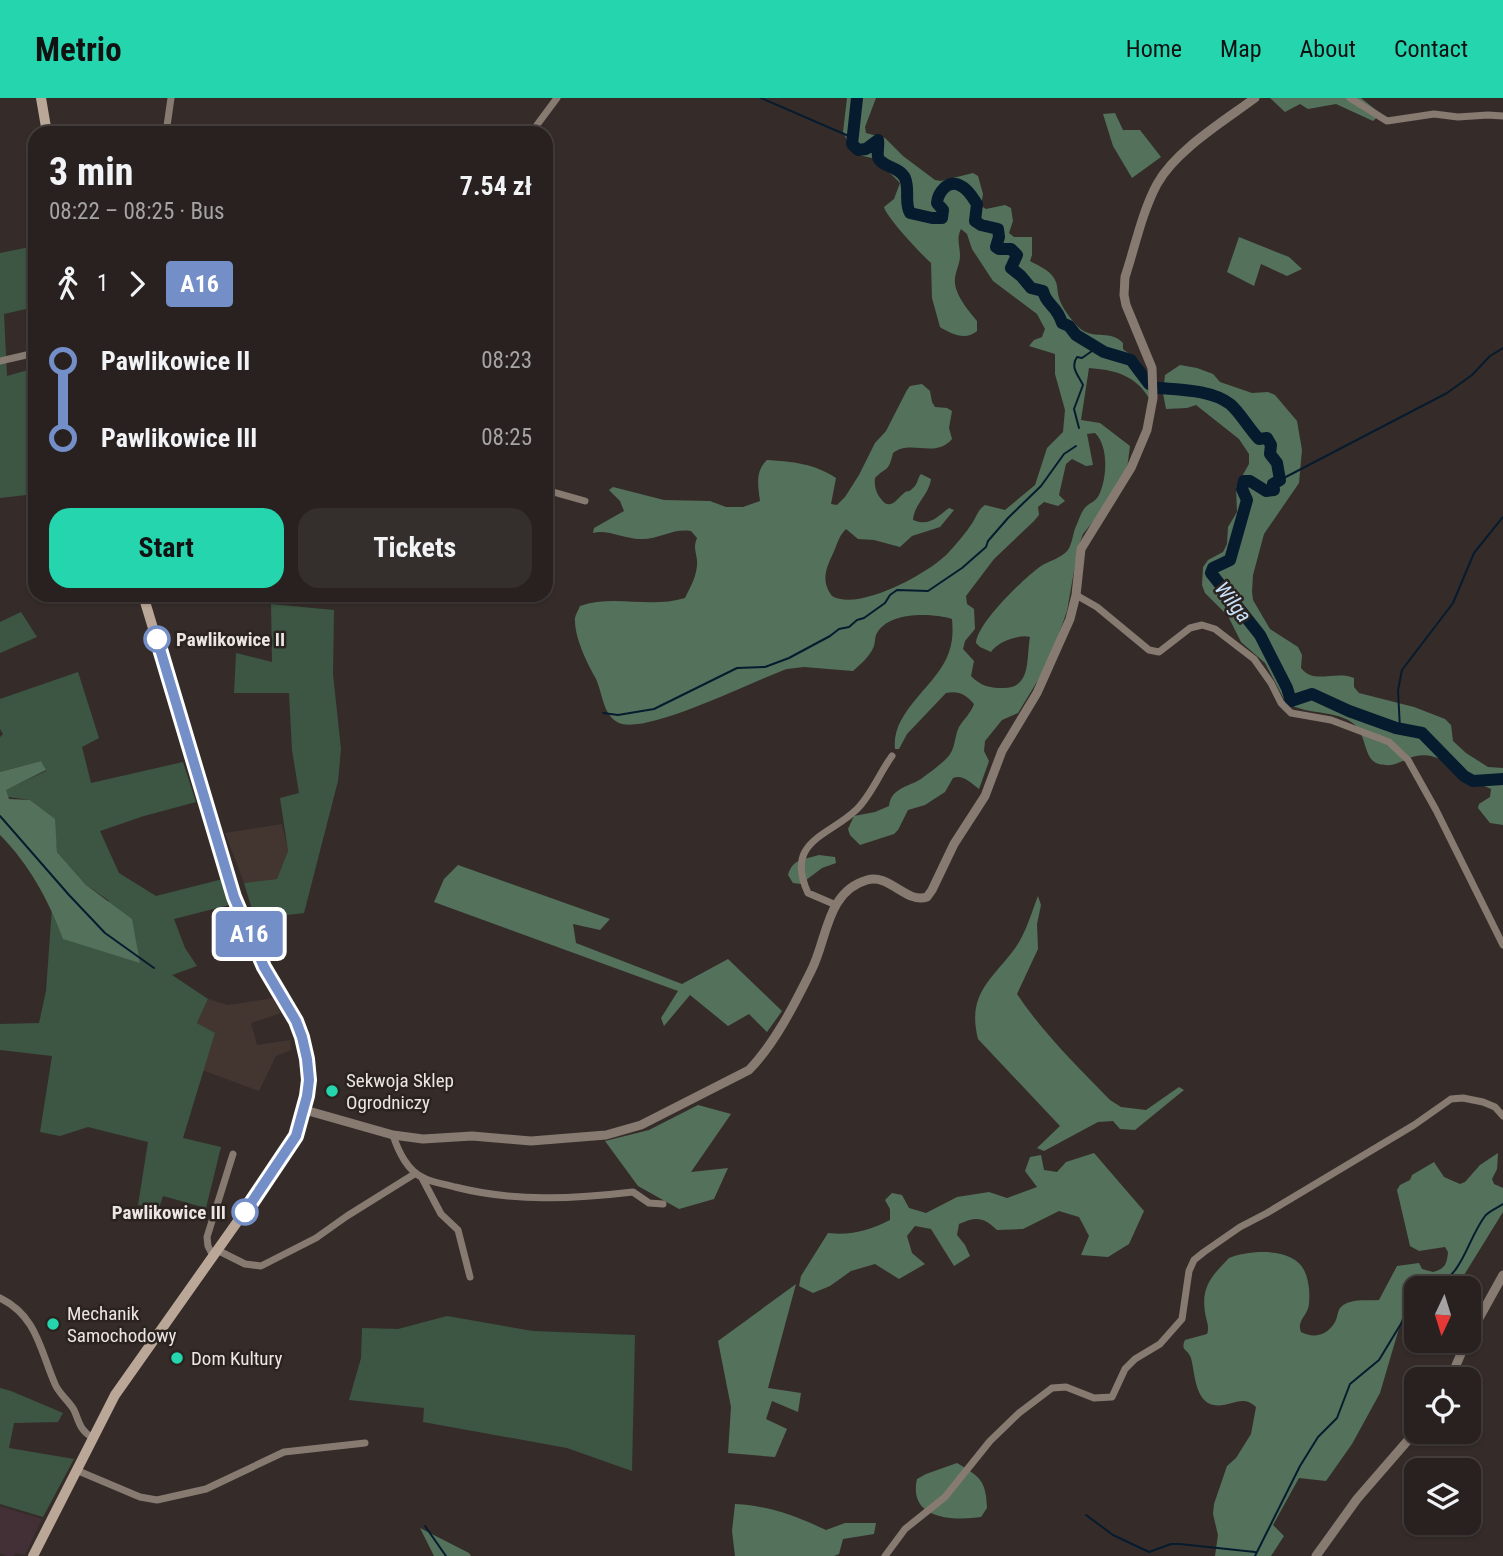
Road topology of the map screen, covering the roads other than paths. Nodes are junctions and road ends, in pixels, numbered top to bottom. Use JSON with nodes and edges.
{"nodes":[{"id":1,"x":41,"y":98,"type":"edge"},
{"id":2,"x":171,"y":98,"type":"edge"},
{"id":3,"x":557,"y":98,"type":"edge"},
{"id":4,"x":1255,"y":98,"type":"edge"},
{"id":5,"x":1350,"y":98,"type":"edge"},
{"id":6,"x":1503,"y":116,"type":"edge"},
{"id":7,"x":46,"y":126,"type":"edge"},
{"id":8,"x":167,"y":126,"type":"edge"},
{"id":9,"x":536,"y":126,"type":"edge"},
{"id":10,"x":28,"y":354,"type":"edge"},
{"id":11,"x":0,"y":360,"type":"edge"},
{"id":12,"x":553,"y":492,"type":"edge"},
{"id":13,"x":584,"y":501,"type":"dead end"},
{"id":14,"x":1076,"y":595,"type":"junction"},
{"id":15,"x":146,"y":602,"type":"edge"},
{"id":16,"x":892,"y":755,"type":"dead end"},
{"id":17,"x":836,"y":905,"type":"junction"},
{"id":18,"x":1503,"y":945,"type":"edge"},
{"id":19,"x":305,"y":1110,"type":"junction"},
{"id":20,"x":1503,"y":1116,"type":"edge"},
{"id":21,"x":393,"y":1135,"type":"junction"},
{"id":22,"x":233,"y":1154,"type":"dead end"},
{"id":23,"x":419,"y":1175,"type":"junction"},
{"id":24,"x":663,"y":1204,"type":"dead end"},
{"id":25,"x":215,"y":1253,"type":"junction"},
{"id":26,"x":1503,"y":1275,"type":"edge"},
{"id":27,"x":470,"y":1277,"type":"dead end"},
{"id":28,"x":0,"y":1298,"type":"edge"},
{"id":29,"x":1481,"y":1315,"type":"edge"},
{"id":30,"x":92,"y":1437,"type":"junction"},
{"id":31,"x":365,"y":1443,"type":"dead end"},
{"id":32,"x":1405,"y":1444,"type":"edge"},
{"id":33,"x":76,"y":1470,"type":"junction"},
{"id":34,"x":33,"y":1556,"type":"edge"},
{"id":35,"x":885,"y":1556,"type":"edge"},
{"id":36,"x":1316,"y":1556,"type":"edge"}],
"edges":[{"from":1,"to":7,"type":"main road"},
{"from":2,"to":8,"type":"street"},
{"from":3,"to":9,"type":"street"},
{"from":4,"to":14,"type":"street"},
{"from":5,"to":6,"type":"street"},
{"from":10,"to":11,"type":"street"},
{"from":12,"to":13,"type":"street"},
{"from":14,"to":17,"type":"street"},
{"from":14,"to":18,"type":"street"},
{"from":15,"to":19,"type":"main road"},
{"from":16,"to":17,"type":"street"},
{"from":17,"to":21,"type":"street"},
{"from":19,"to":21,"type":"street"},
{"from":19,"to":25,"type":"main road"},
{"from":20,"to":35,"type":"street"},
{"from":21,"to":23,"type":"street"},
{"from":22,"to":25,"type":"street"},
{"from":23,"to":24,"type":"street"},
{"from":23,"to":25,"type":"street"},
{"from":23,"to":27,"type":"street"},
{"from":25,"to":30,"type":"main road"},
{"from":26,"to":29,"type":"street"},
{"from":28,"to":30,"type":"street"},
{"from":30,"to":33,"type":"main road"},
{"from":31,"to":33,"type":"street"},
{"from":32,"to":36,"type":"street"},
{"from":33,"to":34,"type":"main road"}]}
